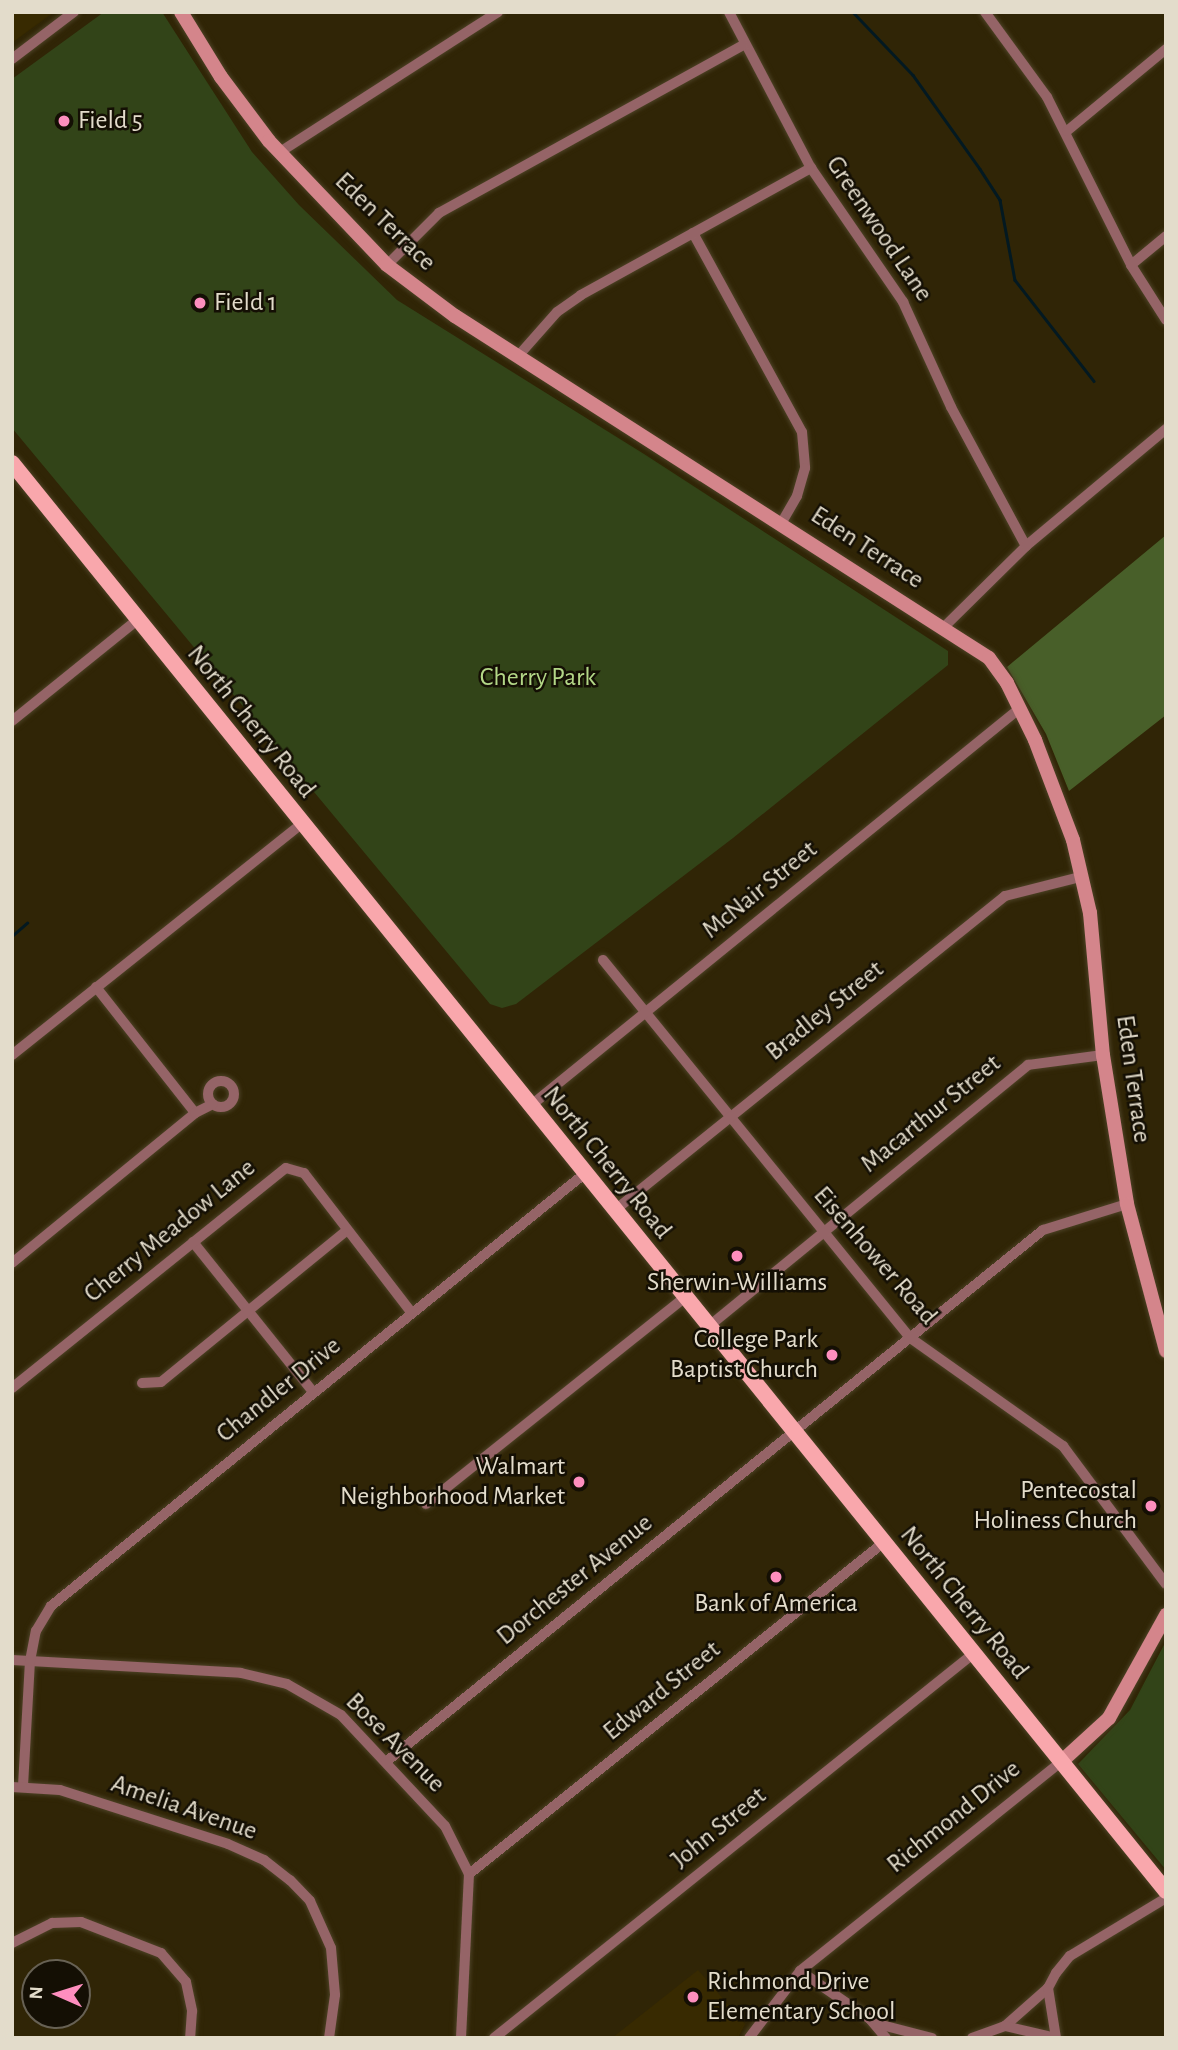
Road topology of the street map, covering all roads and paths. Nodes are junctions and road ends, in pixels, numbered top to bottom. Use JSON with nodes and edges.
{"nodes":[{"id":1,"x":74,"y":12,"type":"edge"},
{"id":2,"x":181,"y":12,"type":"edge"},
{"id":3,"x":498,"y":12,"type":"edge"},
{"id":4,"x":729,"y":12,"type":"edge"},
{"id":5,"x":985,"y":12,"type":"edge"},
{"id":6,"x":743,"y":45,"type":"junction"},
{"id":7,"x":1166,"y":49,"type":"edge"},
{"id":8,"x":12,"y":59,"type":"edge"},
{"id":9,"x":1067,"y":131,"type":"junction"},
{"id":10,"x":280,"y":152,"type":"junction"},
{"id":11,"x":811,"y":168,"type":"junction"},
{"id":12,"x":693,"y":233,"type":"junction"},
{"id":13,"x":1166,"y":236,"type":"edge"},
{"id":14,"x":387,"y":265,"type":"junction"},
{"id":15,"x":1131,"y":265,"type":"junction"},
{"id":16,"x":1166,"y":320,"type":"edge"},
{"id":17,"x":519,"y":355,"type":"junction"},
{"id":18,"x":1166,"y":429,"type":"edge"},
{"id":19,"x":12,"y":463,"type":"edge"},
{"id":20,"x":782,"y":522,"type":"junction"},
{"id":21,"x":1026,"y":547,"type":"junction"},
{"id":22,"x":137,"y":620,"type":"junction"},
{"id":23,"x":944,"y":627,"type":"junction"},
{"id":24,"x":1019,"y":709,"type":"junction"},
{"id":25,"x":12,"y":721,"type":"edge"},
{"id":26,"x":301,"y":824,"type":"junction"},
{"id":27,"x":1080,"y":877,"type":"junction"},
{"id":28,"x":603,"y":960,"type":"dead end"},
{"id":29,"x":96,"y":988,"type":"junction"},
{"id":30,"x":645,"y":1012,"type":"junction"},
{"id":31,"x":12,"y":1055,"type":"edge"},
{"id":32,"x":1103,"y":1055,"type":"junction"},
{"id":33,"x":213,"y":1104,"type":"dead end"},
{"id":34,"x":529,"y":1107,"type":"junction"},
{"id":35,"x":195,"y":1113,"type":"junction"},
{"id":36,"x":730,"y":1118,"type":"junction"},
{"id":37,"x":584,"y":1174,"type":"junction"},
{"id":38,"x":1127,"y":1204,"type":"junction"},
{"id":39,"x":614,"y":1211,"type":"junction"},
{"id":40,"x":346,"y":1231,"type":"junction"},
{"id":41,"x":823,"y":1232,"type":"junction"},
{"id":42,"x":193,"y":1242,"type":"junction"},
{"id":43,"x":12,"y":1263,"type":"edge"},
{"id":44,"x":684,"y":1298,"type":"junction"},
{"id":45,"x":250,"y":1312,"type":"junction"},
{"id":46,"x":411,"y":1312,"type":"junction"},
{"id":47,"x":708,"y":1327,"type":"junction"},
{"id":48,"x":909,"y":1337,"type":"junction"},
{"id":49,"x":1166,"y":1351,"type":"edge"},
{"id":50,"x":142,"y":1383,"type":"dead end"},
{"id":51,"x":12,"y":1388,"type":"edge"},
{"id":52,"x":313,"y":1392,"type":"junction"},
{"id":53,"x":792,"y":1433,"type":"junction"},
{"id":54,"x":426,"y":1504,"type":"dead end"},
{"id":55,"x":883,"y":1543,"type":"junction"},
{"id":56,"x":1166,"y":1584,"type":"edge"},
{"id":57,"x":1166,"y":1615,"type":"edge"},
{"id":58,"x":973,"y":1654,"type":"junction"},
{"id":59,"x":12,"y":1660,"type":"edge"},
{"id":60,"x":30,"y":1661,"type":"junction"},
{"id":61,"x":387,"y":1762,"type":"junction"},
{"id":62,"x":1061,"y":1762,"type":"junction"},
{"id":63,"x":17,"y":1786,"type":"edge"},
{"id":64,"x":469,"y":1874,"type":"junction"},
{"id":65,"x":1166,"y":1891,"type":"edge"},
{"id":66,"x":1166,"y":1898,"type":"edge"},
{"id":67,"x":12,"y":1943,"type":"edge"},
{"id":68,"x":800,"y":1971,"type":"junction"},
{"id":69,"x":1048,"y":1988,"type":"junction"},
{"id":70,"x":874,"y":2023,"type":"junction"},
{"id":71,"x":1004,"y":2026,"type":"junction"},
{"id":72,"x":191,"y":2038,"type":"edge"},
{"id":73,"x":329,"y":2038,"type":"edge"},
{"id":74,"x":461,"y":2038,"type":"edge"},
{"id":75,"x":494,"y":2038,"type":"edge"},
{"id":76,"x":749,"y":2038,"type":"edge"},
{"id":77,"x":886,"y":2038,"type":"edge"},
{"id":78,"x":932,"y":2038,"type":"edge"},
{"id":79,"x":972,"y":2038,"type":"edge"}],
"edges":[{"from":1,"to":8,"type":"street"},
{"from":2,"to":10,"type":"street","name":"Eden Terrace"},
{"from":3,"to":10,"type":"street"},
{"from":4,"to":6,"type":"street","name":"Greenwood Lane"},
{"from":5,"to":9,"type":"street"},
{"from":6,"to":11,"type":"street","name":"Greenwood Lane"},
{"from":6,"to":14,"type":"street"},
{"from":7,"to":9,"type":"street"},
{"from":9,"to":15,"type":"street"},
{"from":10,"to":14,"type":"street","name":"Eden Terrace"},
{"from":11,"to":12,"type":"street"},
{"from":11,"to":21,"type":"street","name":"Greenwood Lane"},
{"from":12,"to":17,"type":"street"},
{"from":12,"to":20,"type":"street"},
{"from":13,"to":15,"type":"street"},
{"from":14,"to":17,"type":"street","name":"Eden Terrace"},
{"from":15,"to":16,"type":"street"},
{"from":17,"to":20,"type":"street","name":"Eden Terrace"},
{"from":18,"to":21,"type":"street"},
{"from":19,"to":22,"type":"main road","name":"North Cherry Road"},
{"from":20,"to":23,"type":"street","name":"Eden Terrace"},
{"from":21,"to":23,"type":"street"},
{"from":22,"to":25,"type":"street"},
{"from":22,"to":26,"type":"main road","name":"North Cherry Road"},
{"from":23,"to":24,"type":"street","name":"Eden Terrace"},
{"from":24,"to":27,"type":"street","name":"Eden Terrace"},
{"from":24,"to":30,"type":"street","name":"McNair Street"},
{"from":26,"to":29,"type":"street"},
{"from":26,"to":34,"type":"main road","name":"North Cherry Road"},
{"from":27,"to":32,"type":"street","name":"Eden Terrace"},
{"from":27,"to":36,"type":"street","name":"Bradley Street"},
{"from":28,"to":30,"type":"street","name":"Eisenhower Road"},
{"from":29,"to":31,"type":"street"},
{"from":29,"to":35,"type":"street"},
{"from":30,"to":34,"type":"street","name":"McNair Street"},
{"from":30,"to":36,"type":"street","name":"Eisenhower Road"},
{"from":32,"to":38,"type":"street","name":"Eden Terrace"},
{"from":32,"to":41,"type":"street","name":"Macarthur Street"},
{"from":33,"to":35,"type":"street"},
{"from":34,"to":37,"type":"main road","name":"North Cherry Road"},
{"from":35,"to":43,"type":"street"},
{"from":36,"to":39,"type":"street","name":"Bradley Street"},
{"from":36,"to":41,"type":"street","name":"Eisenhower Road"},
{"from":37,"to":39,"type":"main road","name":"North Cherry Road"},
{"from":37,"to":46,"type":"street","name":"Chandler Drive"},
{"from":38,"to":48,"type":"street","name":"Dorchester Avenue"},
{"from":38,"to":49,"type":"street","name":"Eden Terrace"},
{"from":39,"to":44,"type":"main road","name":"North Cherry Road"},
{"from":40,"to":42,"type":"street","name":"Cherry Meadow Lane"},
{"from":40,"to":45,"type":"street"},
{"from":40,"to":46,"type":"street"},
{"from":41,"to":47,"type":"street","name":"Macarthur Street"},
{"from":41,"to":48,"type":"street","name":"Eisenhower Road"},
{"from":42,"to":45,"type":"street"},
{"from":42,"to":51,"type":"street","name":"Cherry Meadow Lane"},
{"from":44,"to":47,"type":"main road","name":"North Cherry Road"},
{"from":44,"to":54,"type":"street"},
{"from":45,"to":50,"type":"street"},
{"from":45,"to":52,"type":"street"},
{"from":46,"to":52,"type":"street","name":"Chandler Drive"},
{"from":47,"to":53,"type":"main road","name":"North Cherry Road"},
{"from":48,"to":53,"type":"street","name":"Dorchester Avenue"},
{"from":48,"to":56,"type":"street","name":"Eisenhower Road"},
{"from":52,"to":60,"type":"street","name":"Chandler Drive"},
{"from":53,"to":55,"type":"main road","name":"North Cherry Road"},
{"from":53,"to":61,"type":"street","name":"Dorchester Avenue"},
{"from":55,"to":58,"type":"main road","name":"North Cherry Road"},
{"from":55,"to":64,"type":"street","name":"Edward Street"},
{"from":57,"to":62,"type":"street","name":"Richmond Drive"},
{"from":58,"to":62,"type":"main road","name":"North Cherry Road"},
{"from":58,"to":75,"type":"street","name":"John Street"},
{"from":59,"to":60,"type":"street","name":"Bose Avenue"},
{"from":60,"to":61,"type":"street","name":"Bose Avenue"},
{"from":60,"to":63,"type":"street","name":"Chandler Drive"},
{"from":61,"to":64,"type":"street","name":"Bose Avenue"},
{"from":62,"to":65,"type":"main road","name":"North Cherry Road"},
{"from":62,"to":68,"type":"street","name":"Richmond Drive"},
{"from":63,"to":73,"type":"street","name":"Amelia Avenue"},
{"from":64,"to":74,"type":"street","name":"Bose Avenue"},
{"from":66,"to":69,"type":"street"},
{"from":67,"to":72,"type":"street"},
{"from":68,"to":70,"type":"street"},
{"from":68,"to":76,"type":"street","name":"Richmond Drive"},
{"from":69,"to":71,"type":"street"},
{"from":69,"to":71,"type":"street"},
{"from":70,"to":77,"type":"street"},
{"from":70,"to":78,"type":"street"},
{"from":71,"to":79,"type":"street"}]}
